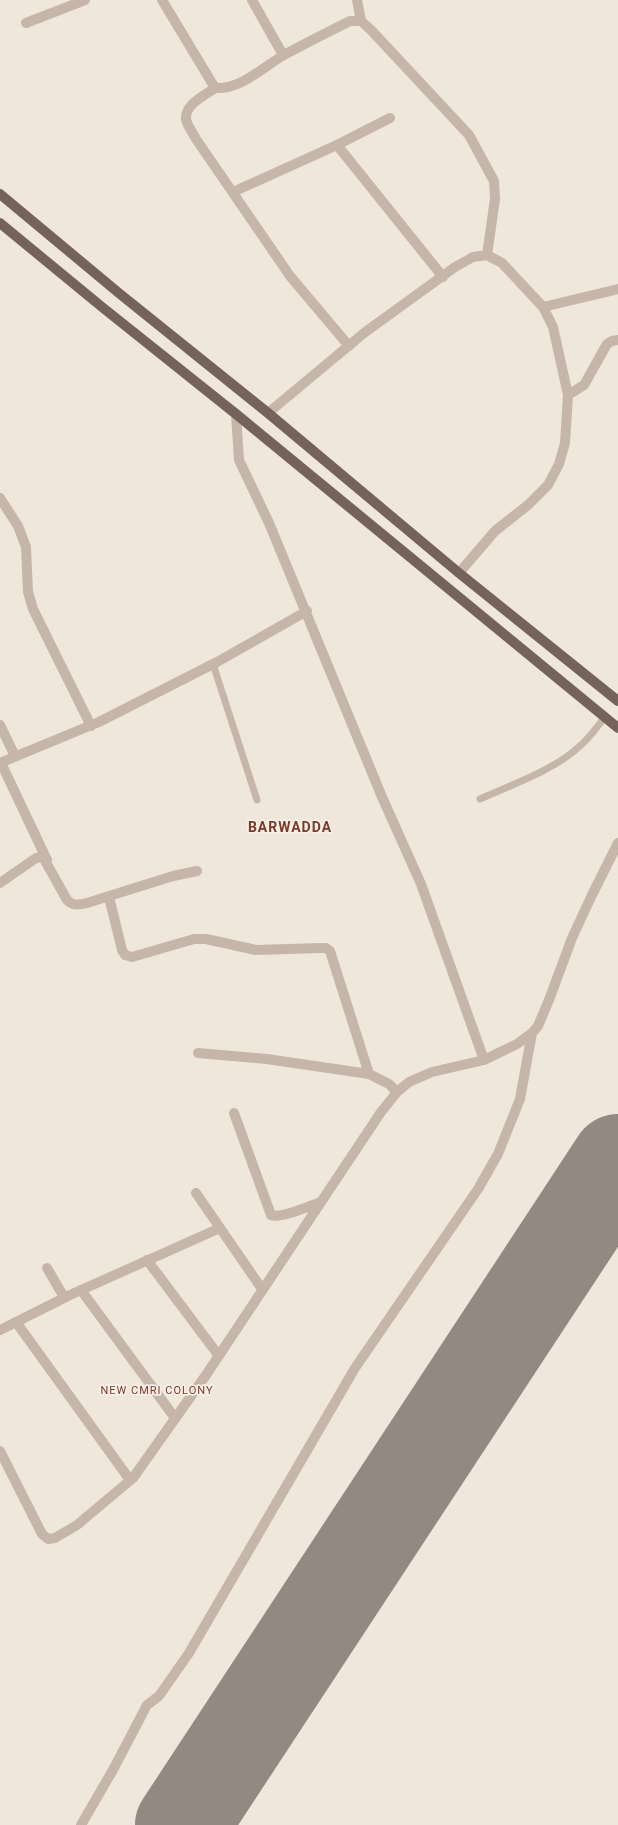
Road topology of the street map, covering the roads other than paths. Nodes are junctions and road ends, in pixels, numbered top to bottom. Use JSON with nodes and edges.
{"nodes":[{"id":1,"x":85,"y":0,"type":"edge"},
{"id":2,"x":162,"y":0,"type":"edge"},
{"id":3,"x":252,"y":0,"type":"edge"},
{"id":4,"x":357,"y":0,"type":"edge"},
{"id":5,"x":361,"y":22,"type":"junction"},
{"id":6,"x":26,"y":23,"type":"dead end"},
{"id":7,"x":283,"y":56,"type":"junction"},
{"id":8,"x":215,"y":88,"type":"junction"},
{"id":9,"x":390,"y":118,"type":"dead end"},
{"id":10,"x":337,"y":145,"type":"junction"},
{"id":11,"x":233,"y":192,"type":"junction"},
{"id":12,"x":0,"y":194,"type":"edge"},
{"id":13,"x":0,"y":223,"type":"edge"},
{"id":14,"x":487,"y":255,"type":"junction"},
{"id":15,"x":443,"y":277,"type":"junction"},
{"id":16,"x":618,"y":289,"type":"edge"},
{"id":17,"x":543,"y":307,"type":"junction"},
{"id":18,"x":618,"y":340,"type":"edge"},
{"id":19,"x":349,"y":346,"type":"junction"},
{"id":20,"x":568,"y":394,"type":"junction"},
{"id":21,"x":268,"y":413,"type":"junction"},
{"id":22,"x":236,"y":414,"type":"junction"},
{"id":23,"x":0,"y":498,"type":"edge"},
{"id":24,"x":459,"y":573,"type":"junction"},
{"id":25,"x":307,"y":611,"type":"junction"},
{"id":26,"x":213,"y":664,"type":"junction"},
{"id":27,"x":618,"y":701,"type":"edge"},
{"id":28,"x":605,"y":717,"type":"junction"},
{"id":29,"x":0,"y":725,"type":"edge"},
{"id":30,"x":91,"y":726,"type":"junction"},
{"id":31,"x":618,"y":728,"type":"edge"},
{"id":32,"x":15,"y":756,"type":"junction"},
{"id":33,"x":1,"y":763,"type":"edge"},
{"id":34,"x":480,"y":799,"type":"dead end"},
{"id":35,"x":257,"y":800,"type":"dead end"},
{"id":36,"x":618,"y":843,"type":"edge"},
{"id":37,"x":47,"y":860,"type":"junction"},
{"id":38,"x":197,"y":871,"type":"dead end"},
{"id":39,"x":0,"y":883,"type":"edge"},
{"id":40,"x":109,"y":897,"type":"junction"},
{"id":41,"x":532,"y":1033,"type":"junction"},
{"id":42,"x":198,"y":1053,"type":"dead end"},
{"id":43,"x":484,"y":1060,"type":"junction"},
{"id":44,"x":369,"y":1074,"type":"junction"},
{"id":45,"x":397,"y":1092,"type":"junction"},
{"id":46,"x":234,"y":1112,"type":"dead end"},
{"id":47,"x":196,"y":1193,"type":"dead end"},
{"id":48,"x":320,"y":1202,"type":"junction"},
{"id":49,"x":220,"y":1228,"type":"junction"},
{"id":50,"x":147,"y":1260,"type":"junction"},
{"id":51,"x":47,"y":1268,"type":"dead end"},
{"id":52,"x":262,"y":1289,"type":"junction"},
{"id":53,"x":81,"y":1290,"type":"junction"},
{"id":54,"x":64,"y":1297,"type":"junction"},
{"id":55,"x":16,"y":1322,"type":"junction"},
{"id":56,"x":0,"y":1330,"type":"edge"},
{"id":57,"x":218,"y":1356,"type":"junction"},
{"id":58,"x":175,"y":1418,"type":"junction"},
{"id":59,"x":0,"y":1451,"type":"edge"},
{"id":60,"x":130,"y":1480,"type":"junction"},
{"id":61,"x":81,"y":1825,"type":"edge"}],
"edges":[{"from":1,"to":6,"type":"street"},
{"from":2,"to":8,"type":"street"},
{"from":3,"to":7,"type":"street"},
{"from":4,"to":5,"type":"street"},
{"from":5,"to":7,"type":"street"},
{"from":5,"to":14,"type":"street"},
{"from":7,"to":8,"type":"street"},
{"from":8,"to":11,"type":"street"},
{"from":9,"to":10,"type":"street"},
{"from":10,"to":11,"type":"street"},
{"from":10,"to":15,"type":"street"},
{"from":11,"to":19,"type":"street"},
{"from":12,"to":21,"type":"main road"},
{"from":13,"to":22,"type":"main road"},
{"from":14,"to":15,"type":"street"},
{"from":14,"to":17,"type":"street"},
{"from":15,"to":19,"type":"street"},
{"from":16,"to":17,"type":"street"},
{"from":17,"to":20,"type":"street"},
{"from":18,"to":20,"type":"street"},
{"from":19,"to":21,"type":"street"},
{"from":20,"to":24,"type":"street"},
{"from":21,"to":24,"type":"main road"},
{"from":22,"to":25,"type":"street"},
{"from":22,"to":28,"type":"main road"},
{"from":23,"to":30,"type":"street"},
{"from":24,"to":27,"type":"main road"},
{"from":25,"to":26,"type":"street"},
{"from":25,"to":43,"type":"street"},
{"from":26,"to":30,"type":"street"},
{"from":26,"to":35,"type":"lane"},
{"from":28,"to":31,"type":"main road"},
{"from":28,"to":34,"type":"lane"},
{"from":29,"to":32,"type":"street"},
{"from":30,"to":32,"type":"street"},
{"from":32,"to":33,"type":"street"},
{"from":33,"to":37,"type":"street"},
{"from":36,"to":41,"type":"street"},
{"from":37,"to":39,"type":"street"},
{"from":37,"to":40,"type":"street"},
{"from":38,"to":40,"type":"street"},
{"from":40,"to":44,"type":"street"},
{"from":41,"to":43,"type":"street"},
{"from":41,"to":61,"type":"street"},
{"from":42,"to":44,"type":"street"},
{"from":43,"to":45,"type":"street"},
{"from":44,"to":45,"type":"street"},
{"from":45,"to":48,"type":"street"},
{"from":46,"to":48,"type":"street"},
{"from":47,"to":49,"type":"street"},
{"from":48,"to":52,"type":"street"},
{"from":49,"to":50,"type":"street"},
{"from":49,"to":52,"type":"street"},
{"from":50,"to":53,"type":"street"},
{"from":50,"to":57,"type":"street"},
{"from":51,"to":54,"type":"street"},
{"from":52,"to":57,"type":"street"},
{"from":53,"to":54,"type":"street"},
{"from":53,"to":58,"type":"street"},
{"from":54,"to":55,"type":"street"},
{"from":55,"to":56,"type":"street"},
{"from":55,"to":60,"type":"street"},
{"from":57,"to":58,"type":"street"},
{"from":58,"to":60,"type":"street"},
{"from":59,"to":60,"type":"street"}]}
